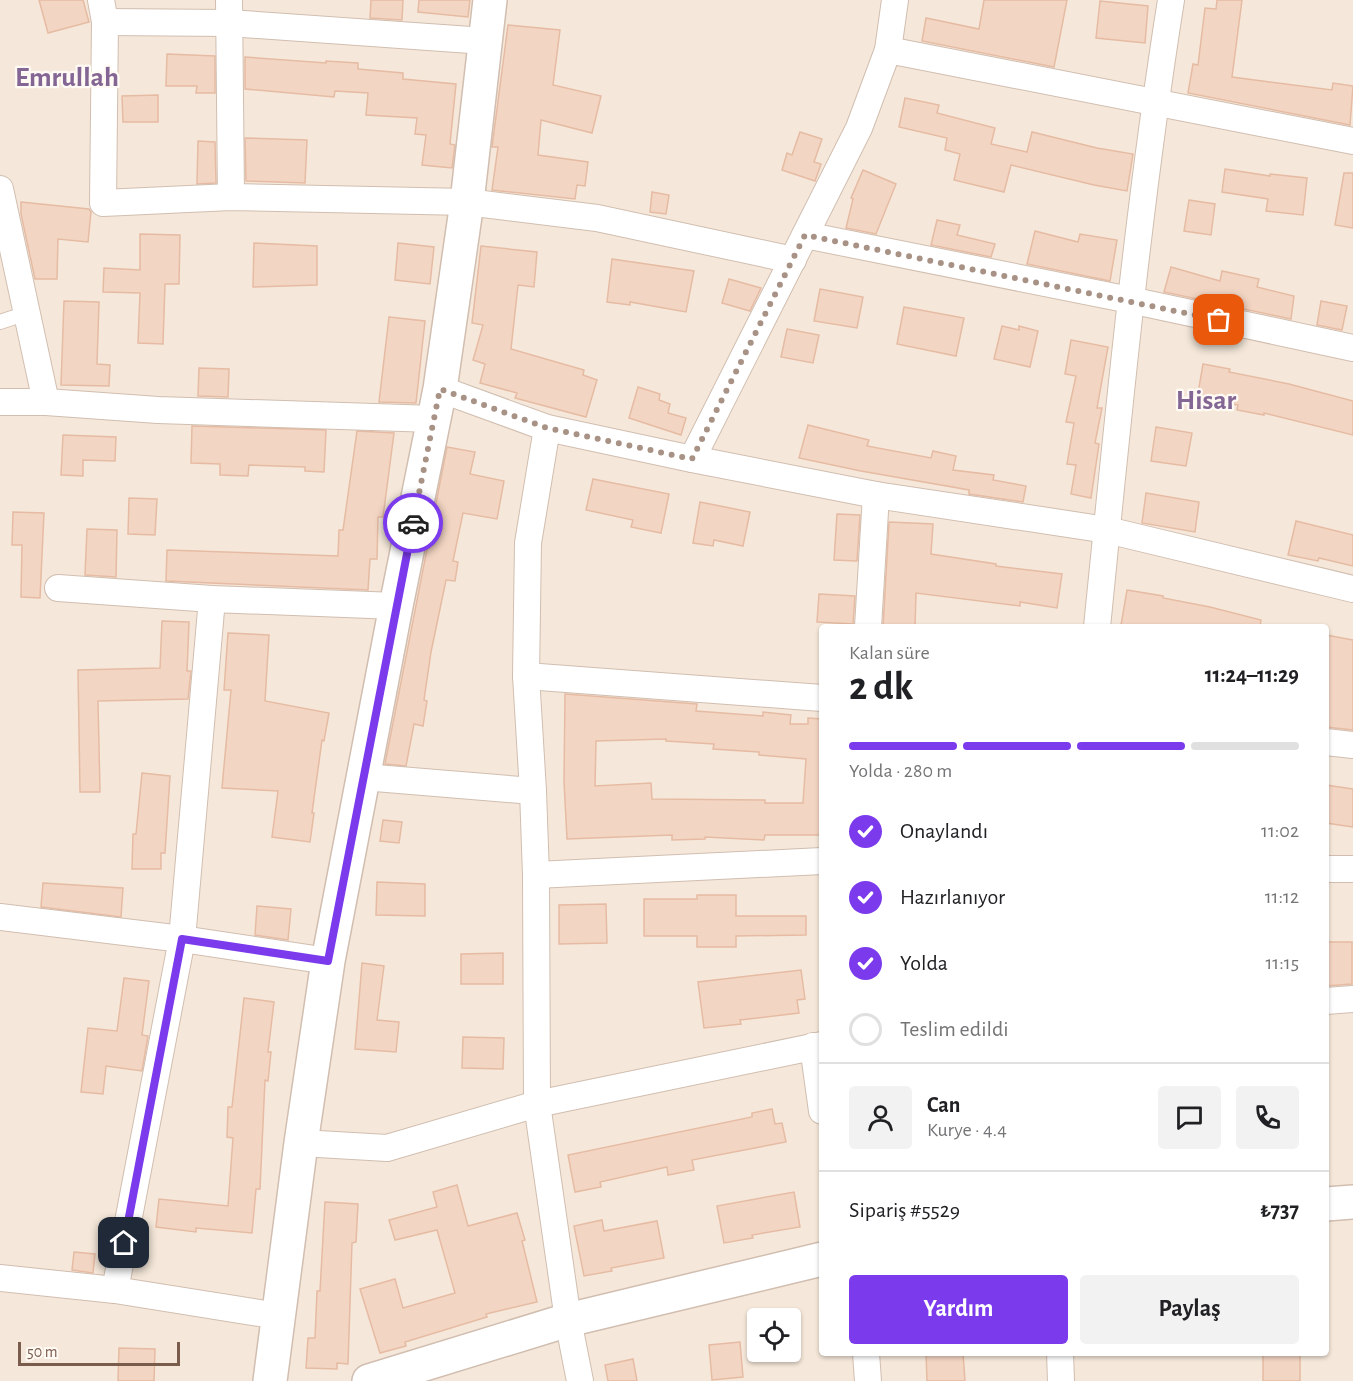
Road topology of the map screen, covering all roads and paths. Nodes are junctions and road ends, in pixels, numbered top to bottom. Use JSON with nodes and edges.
{"nodes":[{"id":1,"x":490,"y":0,"type":"edge"},
{"id":2,"x":895,"y":0,"type":"edge"},
{"id":3,"x":1171,"y":0,"type":"edge"},
{"id":4,"x":103,"y":11,"type":"edge"},
{"id":5,"x":229,"y":11,"type":"edge"},
{"id":6,"x":485,"y":41,"type":"junction"},
{"id":7,"x":888,"y":50,"type":"junction"},
{"id":8,"x":1155,"y":103,"type":"junction"},
{"id":9,"x":1353,"y":141,"type":"edge"},
{"id":10,"x":0,"y":189,"type":"edge"},
{"id":11,"x":231,"y":196,"type":"junction"},
{"id":12,"x":467,"y":202,"type":"junction"},
{"id":13,"x":805,"y":235,"type":"junction"},
{"id":14,"x":793,"y":260,"type":"junction"},
{"id":15,"x":1130,"y":300,"type":"junction"},
{"id":16,"x":27,"y":313,"type":"junction"},
{"id":17,"x":0,"y":322,"type":"edge"},
{"id":18,"x":1353,"y":348,"type":"edge"},
{"id":19,"x":0,"y":402,"type":"edge"},
{"id":20,"x":46,"y":402,"type":"junction"},
{"id":21,"x":437,"y":404,"type":"junction"},
{"id":22,"x":547,"y":428,"type":"junction"},
{"id":23,"x":692,"y":459,"type":"junction"},
{"id":24,"x":876,"y":495,"type":"junction"},
{"id":25,"x":1107,"y":530,"type":"junction"},
{"id":26,"x":58,"y":588,"type":"dead end"},
{"id":27,"x":1353,"y":589,"type":"edge"},
{"id":28,"x":212,"y":599,"type":"junction"},
{"id":29,"x":396,"y":606,"type":"junction"},
{"id":30,"x":868,"y":624,"type":"edge"},
{"id":31,"x":1097,"y":624,"type":"edge"},
{"id":32,"x":526,"y":676,"type":"junction"},
{"id":33,"x":819,"y":698,"type":"edge"},
{"id":34,"x":1329,"y":741,"type":"edge"},
{"id":35,"x":1353,"y":745,"type":"edge"},
{"id":36,"x":363,"y":777,"type":"junction"},
{"id":37,"x":533,"y":791,"type":"junction"},
{"id":38,"x":819,"y":861,"type":"edge"},
{"id":39,"x":1329,"y":869,"type":"edge"},
{"id":40,"x":1353,"y":869,"type":"edge"},
{"id":41,"x":536,"y":875,"type":"junction"},
{"id":42,"x":0,"y":916,"type":"edge"},
{"id":43,"x":182,"y":939,"type":"junction"},
{"id":44,"x":328,"y":961,"type":"junction"},
{"id":45,"x":1353,"y":999,"type":"edge"},
{"id":46,"x":1329,"y":1001,"type":"edge"},
{"id":47,"x":818,"y":1046,"type":"edge"},
{"id":48,"x":819,"y":1062,"type":"edge"},
{"id":49,"x":537,"y":1104,"type":"junction"},
{"id":50,"x":301,"y":1143,"type":"junction"},
{"id":51,"x":1353,"y":1202,"type":"edge"},
{"id":52,"x":1329,"y":1204,"type":"edge"},
{"id":53,"x":819,"y":1259,"type":"edge"},
{"id":54,"x":0,"y":1278,"type":"edge"},
{"id":55,"x":115,"y":1290,"type":"junction"},
{"id":56,"x":278,"y":1316,"type":"junction"},
{"id":57,"x":568,"y":1320,"type":"junction"},
{"id":58,"x":866,"y":1356,"type":"edge"},
{"id":59,"x":1060,"y":1356,"type":"edge"},
{"id":60,"x":270,"y":1381,"type":"edge"},
{"id":61,"x":369,"y":1381,"type":"edge"},
{"id":62,"x":580,"y":1381,"type":"edge"},
{"id":63,"x":868,"y":1381,"type":"edge"},
{"id":64,"x":1061,"y":1381,"type":"edge"}],
"edges":[{"from":1,"to":6,"type":"street"},
{"from":2,"to":7,"type":"street"},
{"from":3,"to":8,"type":"street"},
{"from":4,"to":5,"type":"street"},
{"from":4,"to":11,"type":"street"},
{"from":5,"to":6,"type":"street"},
{"from":5,"to":11,"type":"street"},
{"from":6,"to":12,"type":"street"},
{"from":7,"to":8,"type":"street"},
{"from":7,"to":13,"type":"street"},
{"from":8,"to":9,"type":"street"},
{"from":8,"to":15,"type":"street"},
{"from":10,"to":16,"type":"street"},
{"from":11,"to":12,"type":"street"},
{"from":12,"to":14,"type":"street"},
{"from":12,"to":21,"type":"street"},
{"from":13,"to":14,"type":"street"},
{"from":13,"to":15,"type":"street"},
{"from":14,"to":23,"type":"street"},
{"from":15,"to":18,"type":"street"},
{"from":15,"to":25,"type":"street"},
{"from":16,"to":17,"type":"lane"},
{"from":16,"to":20,"type":"street"},
{"from":19,"to":20,"type":"street"},
{"from":20,"to":21,"type":"street"},
{"from":21,"to":22,"type":"street"},
{"from":21,"to":29,"type":"street"},
{"from":22,"to":23,"type":"street"},
{"from":22,"to":32,"type":"street"},
{"from":23,"to":24,"type":"street"},
{"from":24,"to":25,"type":"street"},
{"from":24,"to":30,"type":"street"},
{"from":25,"to":27,"type":"street"},
{"from":25,"to":31,"type":"street"},
{"from":26,"to":28,"type":"street"},
{"from":28,"to":29,"type":"street"},
{"from":28,"to":43,"type":"street"},
{"from":29,"to":36,"type":"street"},
{"from":32,"to":33,"type":"street"},
{"from":32,"to":37,"type":"street"},
{"from":34,"to":35,"type":"street"},
{"from":36,"to":37,"type":"street"},
{"from":36,"to":44,"type":"street"},
{"from":37,"to":41,"type":"street"},
{"from":38,"to":41,"type":"street"},
{"from":39,"to":40,"type":"street"},
{"from":41,"to":49,"type":"street"},
{"from":42,"to":43,"type":"street"},
{"from":43,"to":44,"type":"street"},
{"from":43,"to":55,"type":"street"},
{"from":44,"to":50,"type":"street"},
{"from":45,"to":46,"type":"street"},
{"from":47,"to":48,"type":"street"},
{"from":47,"to":49,"type":"street"},
{"from":49,"to":50,"type":"street"},
{"from":49,"to":57,"type":"street"},
{"from":50,"to":56,"type":"street"},
{"from":51,"to":52,"type":"street"},
{"from":53,"to":57,"type":"street"},
{"from":54,"to":55,"type":"street"},
{"from":55,"to":56,"type":"street"},
{"from":56,"to":60,"type":"street"},
{"from":57,"to":61,"type":"street"},
{"from":57,"to":62,"type":"street"},
{"from":58,"to":63,"type":"street"},
{"from":59,"to":64,"type":"street"}]}
